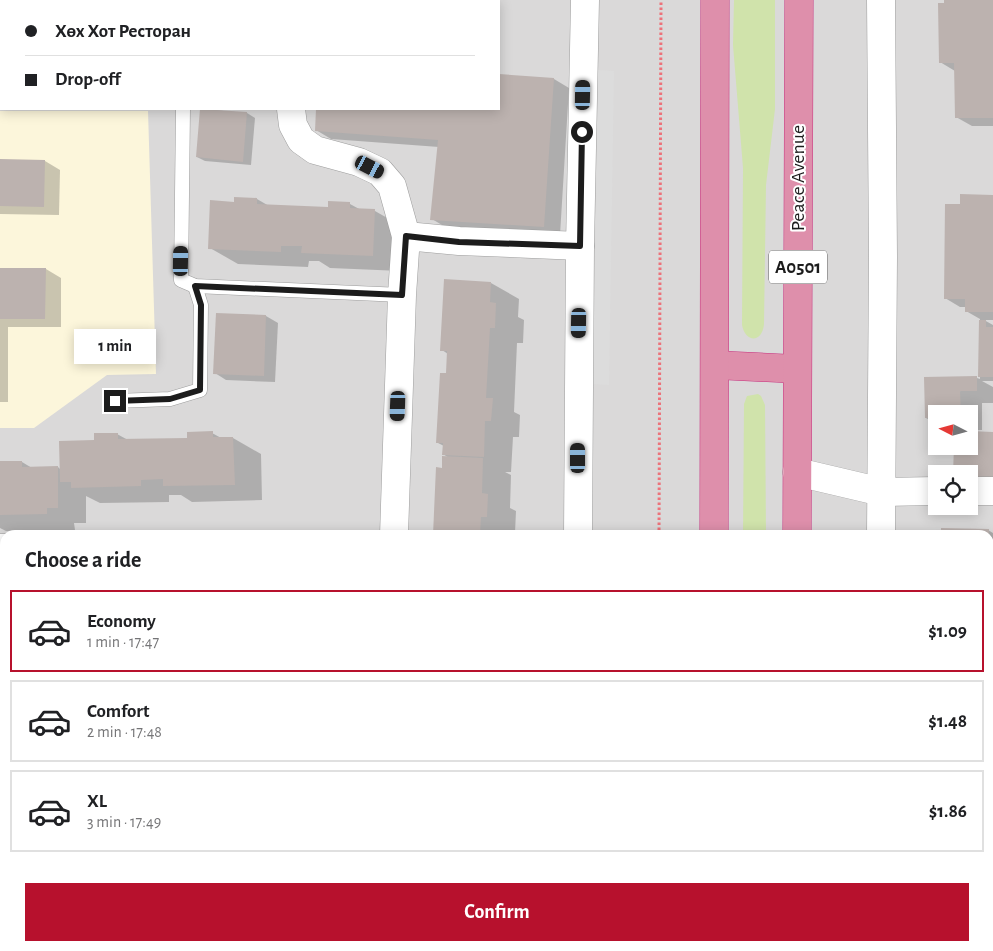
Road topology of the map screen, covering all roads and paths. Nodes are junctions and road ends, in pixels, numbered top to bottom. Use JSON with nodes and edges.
{"nodes":[{"id":1,"x":585,"y":0,"type":"edge"},
{"id":2,"x":661,"y":0,"type":"edge"},
{"id":3,"x":715,"y":0,"type":"edge"},
{"id":4,"x":799,"y":0,"type":"edge"},
{"id":5,"x":881,"y":0,"type":"edge"},
{"id":6,"x":183,"y":110,"type":"edge"},
{"id":7,"x":291,"y":110,"type":"edge"},
{"id":8,"x":406,"y":236,"type":"junction"},
{"id":9,"x":580,"y":246,"type":"junction"},
{"id":10,"x":195,"y":286,"type":"junction"},
{"id":11,"x":402,"y":295,"type":"junction"},
{"id":12,"x":715,"y":365,"type":"junction"},
{"id":13,"x":797,"y":369,"type":"junction"},
{"id":14,"x":115,"y":401,"type":"dead end"},
{"id":15,"x":797,"y":472,"type":"junction"},
{"id":16,"x":928,"y":491,"type":"edge"},
{"id":17,"x":978,"y":491,"type":"edge"},
{"id":18,"x":993,"y":491,"type":"edge"},
{"id":19,"x":882,"y":492,"type":"junction"},
{"id":20,"x":394,"y":530,"type":"edge"},
{"id":21,"x":578,"y":530,"type":"edge"},
{"id":22,"x":659,"y":530,"type":"edge"},
{"id":23,"x":714,"y":530,"type":"edge"},
{"id":24,"x":797,"y":530,"type":"edge"},
{"id":25,"x":881,"y":530,"type":"edge"}],
"edges":[{"from":1,"to":9,"type":"street"},
{"from":2,"to":22,"type":"path"},
{"from":3,"to":12,"type":"highway"},
{"from":4,"to":13,"type":"highway","name":"Peace Avenue","number":"A0501"},
{"from":5,"to":19,"type":"street"},
{"from":6,"to":10,"type":"lane"},
{"from":7,"to":8,"type":"street"},
{"from":8,"to":9,"type":"street"},
{"from":8,"to":11,"type":"street"},
{"from":9,"to":21,"type":"street"},
{"from":10,"to":11,"type":"lane"},
{"from":10,"to":14,"type":"lane"},
{"from":11,"to":20,"type":"street"},
{"from":12,"to":13,"type":"highway"},
{"from":12,"to":23,"type":"highway"},
{"from":13,"to":15,"type":"highway","name":"Peace Avenue","number":"A0501"},
{"from":15,"to":19,"type":"street"},
{"from":15,"to":24,"type":"highway","name":"Peace Avenue","number":"A0501"},
{"from":16,"to":19,"type":"street"},
{"from":17,"to":18,"type":"street"},
{"from":19,"to":25,"type":"street"}]}
